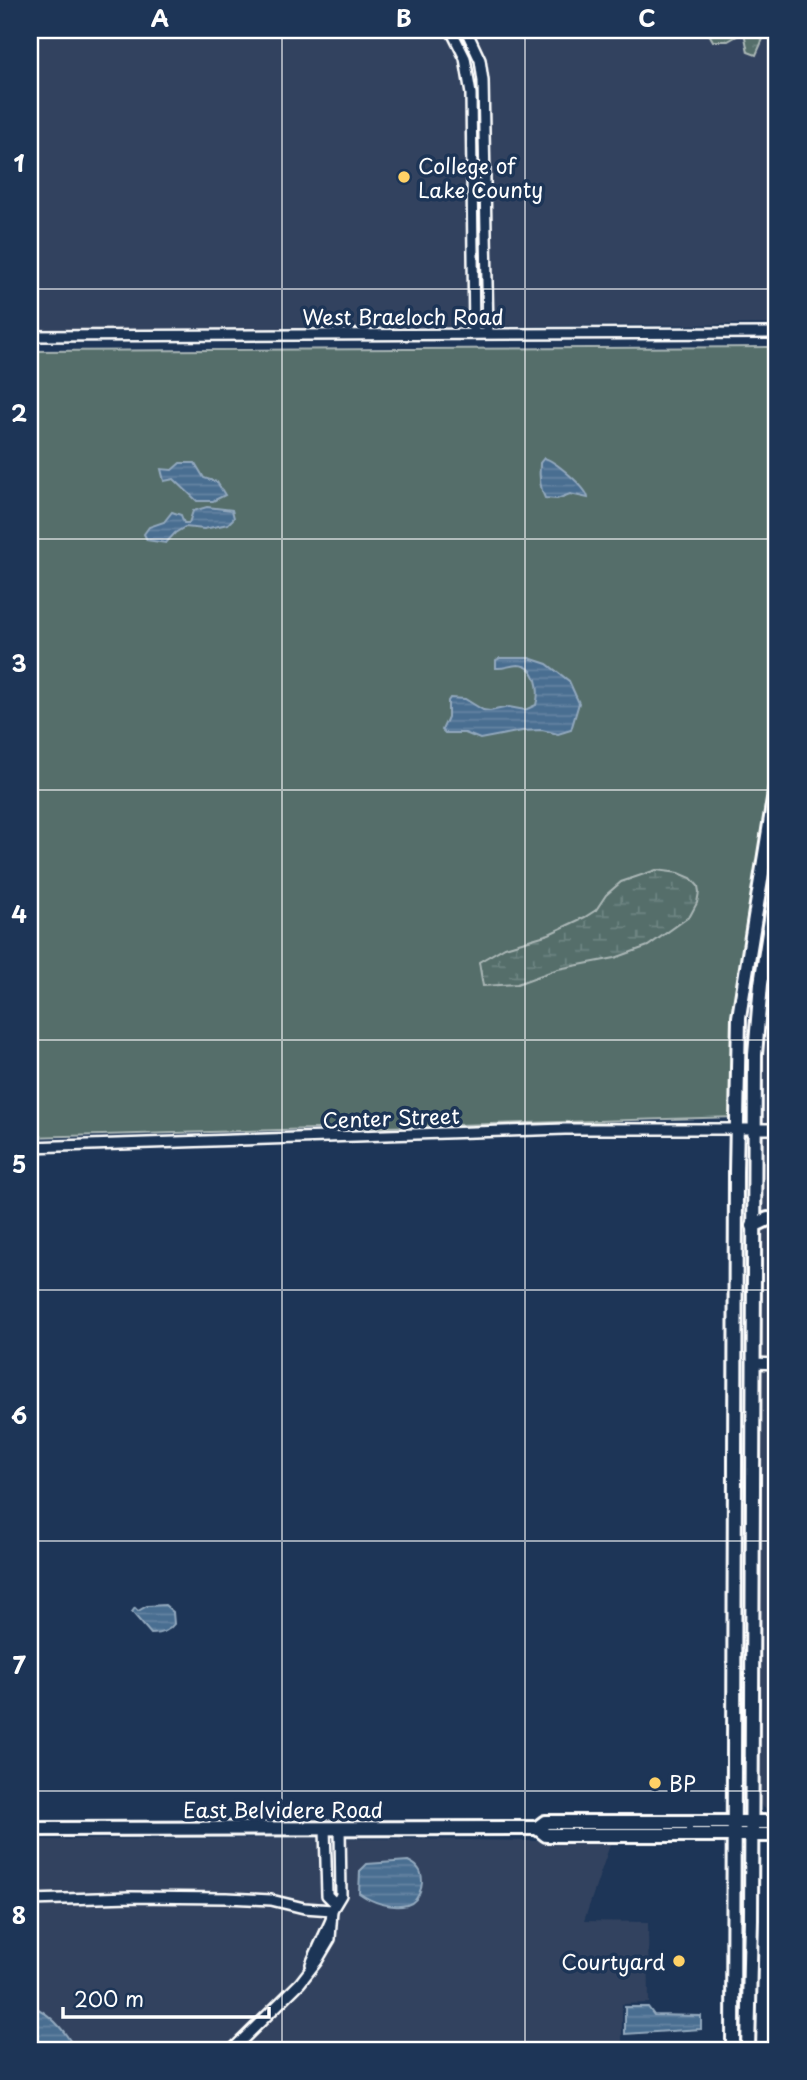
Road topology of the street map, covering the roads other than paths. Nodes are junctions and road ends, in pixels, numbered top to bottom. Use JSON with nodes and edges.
{"nodes":[{"id":1,"x":451,"y":30,"type":"edge"},
{"id":2,"x":466,"y":30,"type":"edge"},
{"id":3,"x":474,"y":333,"type":"junction"},
{"id":4,"x":488,"y":333,"type":"junction"},
{"id":5,"x":777,"y":333,"type":"edge"},
{"id":6,"x":30,"y":336,"type":"edge"},
{"id":7,"x":777,"y":780,"type":"edge"},
{"id":8,"x":776,"y":890,"type":"edge"},
{"id":9,"x":758,"y":894,"type":"junction"},
{"id":10,"x":738,"y":1128,"type":"junction"},
{"id":11,"x":754,"y":1128,"type":"junction"},
{"id":12,"x":777,"y":1129,"type":"edge"},
{"id":13,"x":30,"y":1147,"type":"edge"},
{"id":14,"x":736,"y":1249,"type":"junction"},
{"id":15,"x":753,"y":1249,"type":"junction"},
{"id":16,"x":753,"y":1363,"type":"junction"},
{"id":17,"x":777,"y":1364,"type":"edge"},
{"id":18,"x":777,"y":1822,"type":"edge"},
{"id":19,"x":750,"y":1828,"type":"junction"},
{"id":20,"x":30,"y":1829,"type":"edge"},
{"id":21,"x":325,"y":1829,"type":"junction"},
{"id":22,"x":340,"y":1829,"type":"junction"},
{"id":23,"x":733,"y":1829,"type":"junction"},
{"id":24,"x":777,"y":1835,"type":"edge"},
{"id":25,"x":30,"y":1900,"type":"edge"},
{"id":26,"x":333,"y":1910,"type":"junction"},
{"id":27,"x":232,"y":2050,"type":"edge"},
{"id":28,"x":733,"y":2050,"type":"edge"},
{"id":29,"x":748,"y":2050,"type":"edge"}],
"edges":[{"from":1,"to":3,"type":"street"},
{"from":2,"to":4,"type":"street"},
{"from":3,"to":4,"type":"street","name":"West Braeloch Road"},
{"from":3,"to":6,"type":"street","name":"West Braeloch Road"},
{"from":4,"to":5,"type":"street","name":"West Braeloch Road"},
{"from":7,"to":9,"type":"main road"},
{"from":8,"to":9,"type":"street"},
{"from":8,"to":11,"type":"main road"},
{"from":9,"to":10,"type":"main road"},
{"from":10,"to":11,"type":"street","name":"Center Street"},
{"from":10,"to":13,"type":"street","name":"Center Street"},
{"from":10,"to":14,"type":"main road"},
{"from":11,"to":12,"type":"street","name":"Center Street"},
{"from":11,"to":15,"type":"main road"},
{"from":14,"to":15,"type":"main road"},
{"from":14,"to":23,"type":"main road"},
{"from":15,"to":16,"type":"main road"},
{"from":16,"to":17,"type":"street"},
{"from":16,"to":19,"type":"main road"},
{"from":18,"to":19,"type":"main road"},
{"from":19,"to":23,"type":"main road","name":"East Belvidere Road"},
{"from":19,"to":24,"type":"main road"},
{"from":19,"to":29,"type":"main road"},
{"from":20,"to":21,"type":"main road","name":"East Belvidere Road"},
{"from":21,"to":22,"type":"main road","name":"East Belvidere Road"},
{"from":21,"to":26,"type":"street"},
{"from":22,"to":23,"type":"main road","name":"East Belvidere Road"},
{"from":22,"to":26,"type":"street"},
{"from":23,"to":28,"type":"main road"},
{"from":25,"to":26,"type":"street"},
{"from":26,"to":27,"type":"street"}]}
